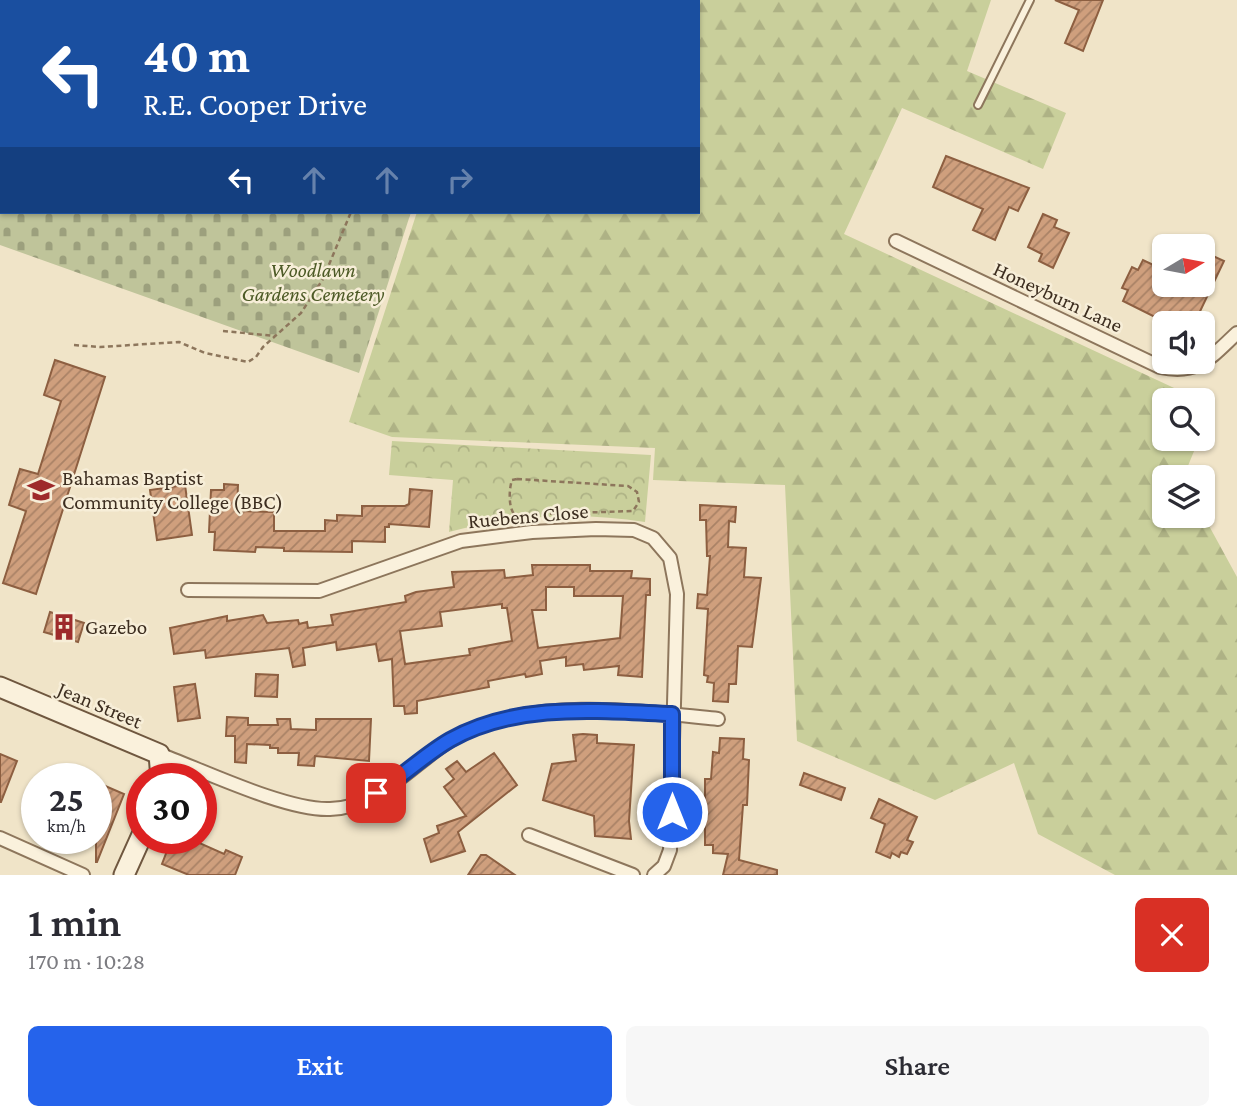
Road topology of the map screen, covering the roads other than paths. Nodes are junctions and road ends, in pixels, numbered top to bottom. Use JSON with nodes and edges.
{"nodes":[{"id":1,"x":1030,"y":0,"type":"edge"},
{"id":2,"x":978,"y":105,"type":"dead end"},
{"id":3,"x":895,"y":241,"type":"dead end"},
{"id":4,"x":1237,"y":333,"type":"edge"},
{"id":5,"x":188,"y":590,"type":"dead end"},
{"id":6,"x":0,"y":687,"type":"edge"},
{"id":7,"x":672,"y":714,"type":"junction"},
{"id":8,"x":718,"y":719,"type":"dead end"},
{"id":9,"x":159,"y":754,"type":"junction"},
{"id":10,"x":160,"y":763,"type":"edge"},
{"id":11,"x":529,"y":835,"type":"dead end"},
{"id":12,"x":0,"y":838,"type":"edge"},
{"id":13,"x":133,"y":854,"type":"edge"},
{"id":14,"x":83,"y":875,"type":"edge"},
{"id":15,"x":124,"y":875,"type":"edge"},
{"id":16,"x":633,"y":875,"type":"edge"},
{"id":17,"x":654,"y":875,"type":"edge"}],
"edges":[{"from":1,"to":2,"type":"lane"},
{"from":3,"to":4,"type":"street","name":"Honeyburn Lane"},
{"from":5,"to":7,"type":"street","name":"Ruebens Close"},
{"from":6,"to":9,"type":"street","name":"Jean Street"},
{"from":7,"to":8,"type":"street"},
{"from":7,"to":9,"type":"street"},
{"from":7,"to":17,"type":"street","name":"Ruebens Close"},
{"from":9,"to":10,"type":"street","name":"Jean Street"},
{"from":11,"to":16,"type":"street"},
{"from":12,"to":14,"type":"street"},
{"from":13,"to":15,"type":"street"}]}
